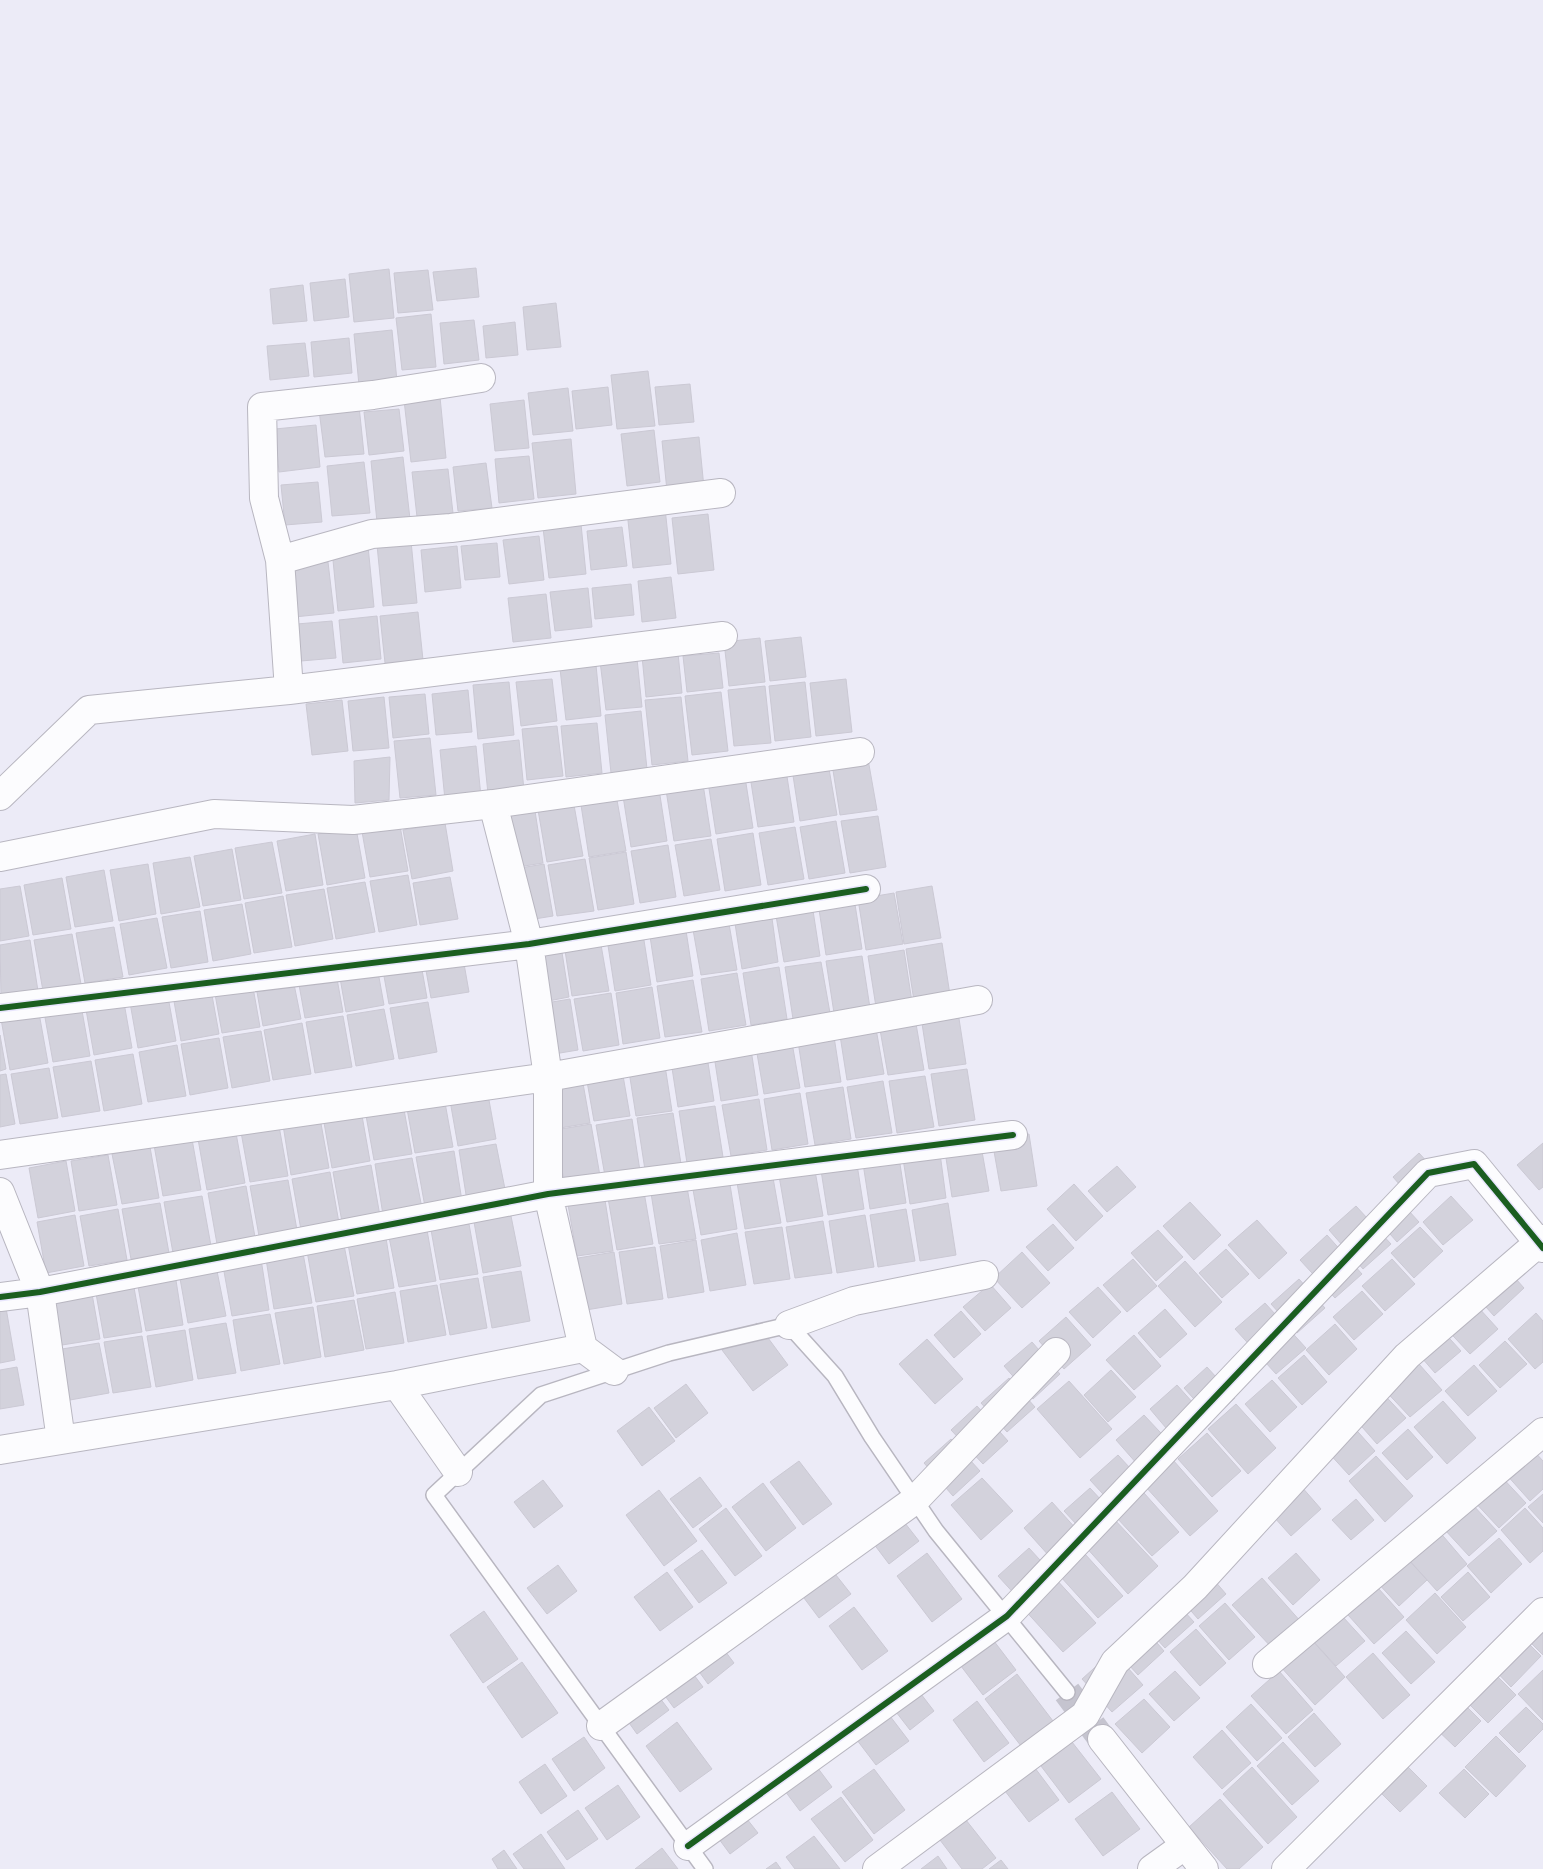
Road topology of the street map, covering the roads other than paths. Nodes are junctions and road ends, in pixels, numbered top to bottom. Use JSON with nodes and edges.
{"nodes":[{"id":1,"x":481,"y":378,"type":"dead end"},
{"id":2,"x":721,"y":492,"type":"dead end"},
{"id":3,"x":280,"y":560,"type":"junction"},
{"id":4,"x":723,"y":636,"type":"dead end"},
{"id":5,"x":289,"y":690,"type":"junction"},
{"id":6,"x":860,"y":752,"type":"dead end"},
{"id":7,"x":0,"y":796,"type":"edge"},
{"id":8,"x":493,"y":804,"type":"junction"},
{"id":9,"x":0,"y":857,"type":"edge"},
{"id":10,"x":866,"y":889,"type":"dead end"},
{"id":11,"x":529,"y":944,"type":"junction"},
{"id":12,"x":978,"y":1000,"type":"dead end"},
{"id":13,"x":0,"y":1008,"type":"edge"},
{"id":14,"x":548,"y":1076,"type":"junction"},
{"id":15,"x":1012,"y":1135,"type":"dead end"},
{"id":16,"x":0,"y":1155,"type":"edge"},
{"id":17,"x":0,"y":1192,"type":"edge"},
{"id":18,"x":548,"y":1194,"type":"junction"},
{"id":19,"x":1541,"y":1243,"type":"edge"},
{"id":20,"x":984,"y":1275,"type":"dead end"},
{"id":21,"x":40,"y":1292,"type":"junction"},
{"id":22,"x":0,"y":1296,"type":"edge"},
{"id":23,"x":789,"y":1325,"type":"junction"},
{"id":24,"x":583,"y":1348,"type":"junction"},
{"id":25,"x":1056,"y":1352,"type":"dead end"},
{"id":26,"x":614,"y":1370,"type":"junction"},
{"id":27,"x":397,"y":1385,"type":"junction"},
{"id":28,"x":1543,"y":1432,"type":"edge"},
{"id":29,"x":61,"y":1440,"type":"junction"},
{"id":30,"x":0,"y":1450,"type":"edge"},
{"id":31,"x":458,"y":1472,"type":"junction"},
{"id":32,"x":915,"y":1500,"type":"junction"},
{"id":33,"x":1543,"y":1612,"type":"edge"},
{"id":34,"x":1007,"y":1616,"type":"junction"},
{"id":35,"x":1267,"y":1664,"type":"dead end"},
{"id":36,"x":1067,"y":1692,"type":"tunnel mouth"},
{"id":37,"x":601,"y":1726,"type":"junction"},
{"id":38,"x":1102,"y":1740,"type":"tunnel mouth"},
{"id":39,"x":688,"y":1846,"type":"junction"},
{"id":40,"x":1184,"y":1846,"type":"junction"},
{"id":41,"x":705,"y":1869,"type":"edge"},
{"id":42,"x":876,"y":1869,"type":"edge"},
{"id":43,"x":1152,"y":1869,"type":"edge"},
{"id":44,"x":1204,"y":1869,"type":"edge"},
{"id":45,"x":1286,"y":1869,"type":"edge"}],
"edges":[{"from":1,"to":3,"type":"street"},
{"from":2,"to":3,"type":"street"},
{"from":3,"to":5,"type":"street"},
{"from":4,"to":5,"type":"street"},
{"from":5,"to":7,"type":"street"},
{"from":6,"to":8,"type":"street"},
{"from":8,"to":9,"type":"street"},
{"from":8,"to":11,"type":"street"},
{"from":10,"to":11,"type":"street"},
{"from":11,"to":13,"type":"street"},
{"from":11,"to":14,"type":"street"},
{"from":12,"to":14,"type":"street"},
{"from":14,"to":16,"type":"street"},
{"from":14,"to":18,"type":"street"},
{"from":15,"to":18,"type":"street"},
{"from":17,"to":21,"type":"street"},
{"from":18,"to":21,"type":"street"},
{"from":18,"to":24,"type":"street"},
{"from":19,"to":34,"type":"street"},
{"from":19,"to":42,"type":"street"},
{"from":20,"to":23,"type":"street"},
{"from":21,"to":22,"type":"street"},
{"from":21,"to":29,"type":"street"},
{"from":23,"to":26,"type":"lane"},
{"from":23,"to":32,"type":"lane"},
{"from":24,"to":26,"type":"street"},
{"from":24,"to":27,"type":"street"},
{"from":25,"to":32,"type":"street"},
{"from":26,"to":31,"type":"lane"},
{"from":27,"to":29,"type":"street"},
{"from":27,"to":31,"type":"street"},
{"from":28,"to":35,"type":"street"},
{"from":29,"to":30,"type":"street"},
{"from":31,"to":37,"type":"lane"},
{"from":32,"to":34,"type":"lane"},
{"from":32,"to":37,"type":"street"},
{"from":33,"to":45,"type":"street"},
{"from":34,"to":36,"type":"lane"},
{"from":34,"to":39,"type":"street"},
{"from":37,"to":39,"type":"lane"},
{"from":38,"to":40,"type":"street"},
{"from":39,"to":41,"type":"lane"},
{"from":40,"to":43,"type":"street"},
{"from":40,"to":44,"type":"street"}]}
